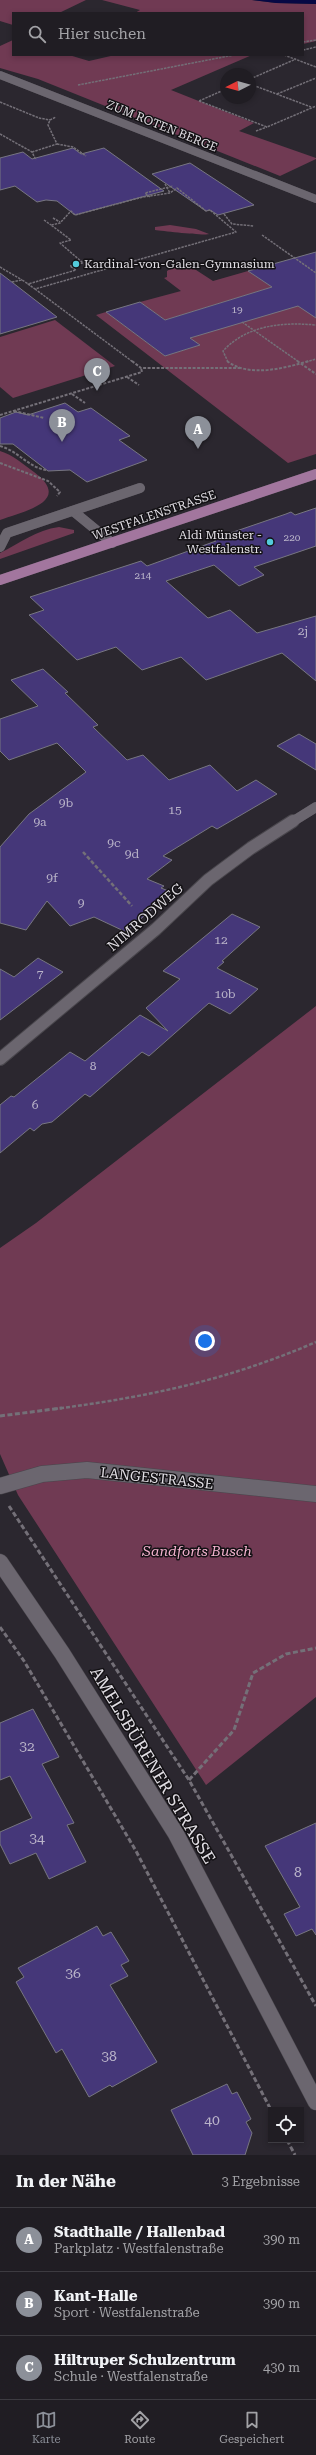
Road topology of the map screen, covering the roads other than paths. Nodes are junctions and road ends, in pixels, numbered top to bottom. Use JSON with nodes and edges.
{"nodes":[{"id":1,"x":0,"y":75,"type":"edge"},
{"id":2,"x":316,"y":199,"type":"edge"},
{"id":3,"x":316,"y":474,"type":"edge"},
{"id":4,"x":140,"y":488,"type":"dead end"},
{"id":5,"x":72,"y":511,"type":"junction"},
{"id":6,"x":112,"y":542,"type":"junction"},
{"id":7,"x":0,"y":547,"type":"edge"},
{"id":8,"x":0,"y":580,"type":"edge"},
{"id":9,"x":316,"y":807,"type":"edge"},
{"id":10,"x":0,"y":1059,"type":"edge"},
{"id":11,"x":0,"y":1486,"type":"edge"},
{"id":12,"x":316,"y":1494,"type":"edge"},
{"id":13,"x":0,"y":1562,"type":"edge"},
{"id":14,"x":316,"y":2102,"type":"edge"}],
"edges":[{"from":1,"to":2,"type":"street","name":"ZUM ROTEN BERGE"},
{"from":3,"to":6,"type":"main road","name":"WESTFALENSTRASSE"},
{"from":4,"to":5,"type":"street"},
{"from":5,"to":6,"type":"street"},
{"from":5,"to":7,"type":"street"},
{"from":6,"to":8,"type":"main road","name":"WESTFALENSTRASSE"},
{"from":9,"to":10,"type":"street","name":"NIMRODWEG"},
{"from":11,"to":12,"type":"street","name":"LANGESTRASSE"},
{"from":13,"to":14,"type":"street","name":"AMELSBÜRENER STRASSE"}]}
